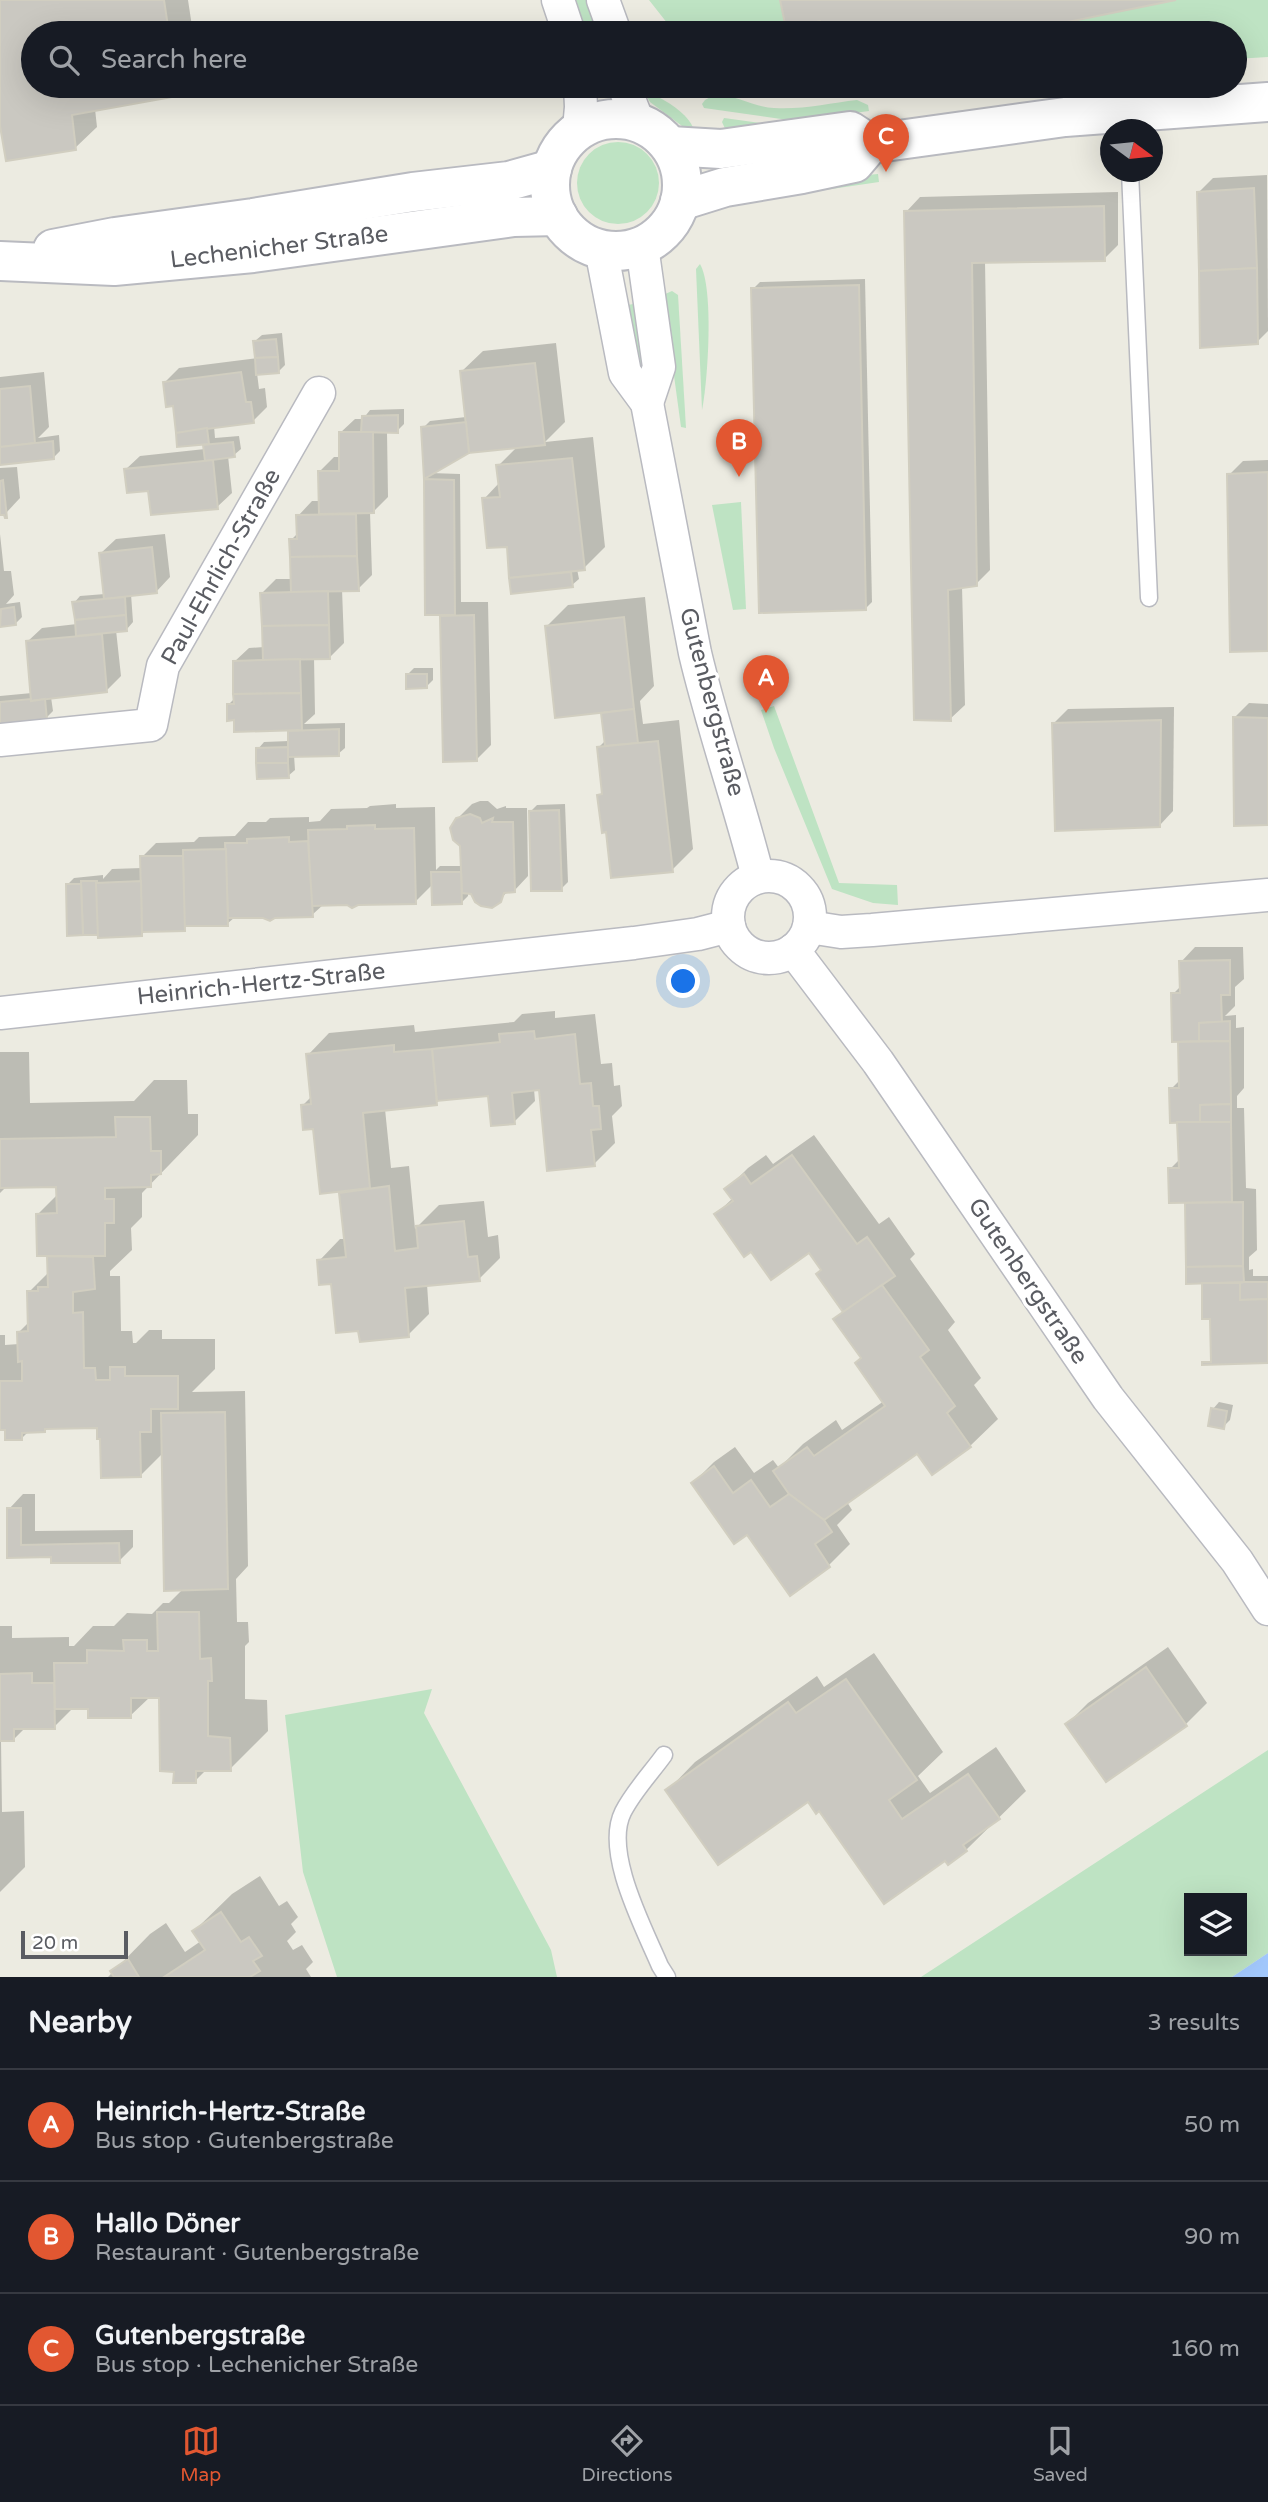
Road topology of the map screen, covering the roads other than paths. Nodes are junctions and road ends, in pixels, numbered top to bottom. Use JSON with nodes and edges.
{"nodes":[{"id":1,"x":558,"y":0,"type":"edge"},
{"id":2,"x":603,"y":0,"type":"edge"},
{"id":3,"x":565,"y":21,"type":"edge"},
{"id":4,"x":611,"y":21,"type":"edge"},
{"id":5,"x":580,"y":98,"type":"edge"},
{"id":6,"x":629,"y":98,"type":"edge"},
{"id":7,"x":1268,"y":102,"type":"edge"},
{"id":8,"x":1100,"y":119,"type":"edge"},
{"id":9,"x":1143,"y":119,"type":"edge"},
{"id":10,"x":638,"y":122,"type":"junction"},
{"id":11,"x":579,"y":129,"type":"junction"},
{"id":12,"x":870,"y":144,"type":"junction"},
{"id":13,"x":670,"y":146,"type":"junction"},
{"id":14,"x":552,"y":169,"type":"junction"},
{"id":15,"x":1130,"y":182,"type":"edge"},
{"id":16,"x":681,"y":201,"type":"junction"},
{"id":17,"x":558,"y":216,"type":"junction"},
{"id":18,"x":642,"y":246,"type":"junction"},
{"id":19,"x":601,"y":249,"type":"junction"},
{"id":20,"x":0,"y":261,"type":"edge"},
{"id":21,"x":319,"y":393,"type":"dead end"},
{"id":22,"x":647,"y":403,"type":"junction"},
{"id":23,"x":1149,"y":598,"type":"dead end"},
{"id":24,"x":0,"y":740,"type":"edge"},
{"id":25,"x":758,"y":877,"type":"junction"},
{"id":26,"x":1268,"y":895,"type":"edge"},
{"id":27,"x":729,"y":926,"type":"junction"},
{"id":28,"x":801,"y":938,"type":"junction"},
{"id":29,"x":0,"y":1013,"type":"edge"},
{"id":30,"x":1268,"y":1609,"type":"edge"},
{"id":31,"x":664,"y":1755,"type":"dead end"},
{"id":32,"x":667,"y":1977,"type":"edge"}],
"edges":[{"from":1,"to":3,"type":"street"},
{"from":2,"to":4,"type":"street"},
{"from":5,"to":11,"type":"street"},
{"from":6,"to":10,"type":"street"},
{"from":7,"to":9,"type":"street"},
{"from":8,"to":12,"type":"street"},
{"from":10,"to":11,"type":"street"},
{"from":10,"to":13,"type":"street"},
{"from":11,"to":14,"type":"street"},
{"from":12,"to":13,"type":"street"},
{"from":12,"to":16,"type":"street"},
{"from":13,"to":16,"type":"street"},
{"from":14,"to":17,"type":"street"},
{"from":14,"to":20,"type":"street","name":"Lechenicher Straße"},
{"from":15,"to":23,"type":"lane"},
{"from":16,"to":18,"type":"street"},
{"from":17,"to":19,"type":"street"},
{"from":17,"to":20,"type":"street","name":"Lechenicher Straße"},
{"from":18,"to":19,"type":"street"},
{"from":18,"to":22,"type":"street","name":"Gutenbergstraße"},
{"from":19,"to":22,"type":"street","name":"Gutenbergstraße"},
{"from":21,"to":24,"type":"street","name":"Paul-Ehrlich-Straße"},
{"from":22,"to":25,"type":"street","name":"Gutenbergstraße"},
{"from":25,"to":27,"type":"street"},
{"from":25,"to":28,"type":"street"},
{"from":26,"to":28,"type":"street"},
{"from":27,"to":28,"type":"street"},
{"from":27,"to":29,"type":"street","name":"Heinrich-Hertz-Straße"},
{"from":28,"to":30,"type":"street","name":"Gutenbergstraße"},
{"from":31,"to":32,"type":"lane"}]}
